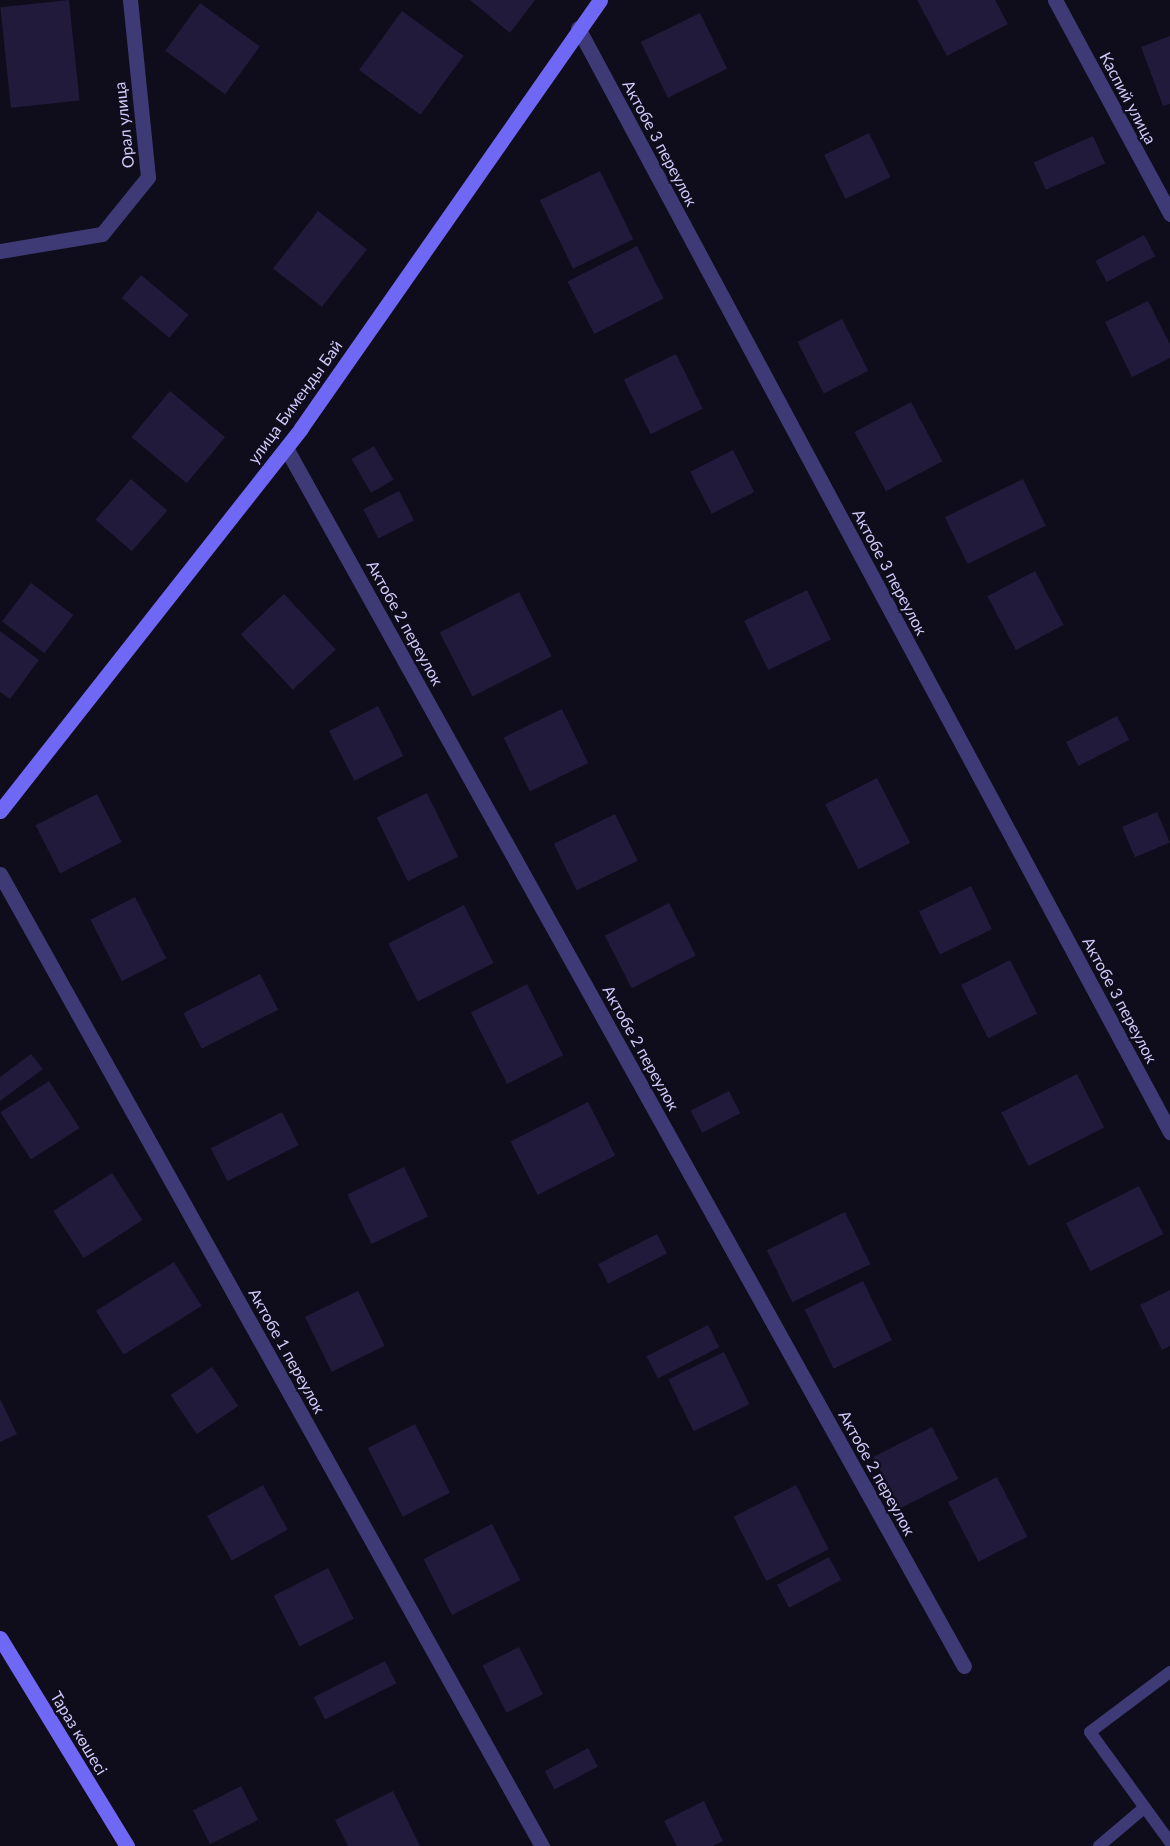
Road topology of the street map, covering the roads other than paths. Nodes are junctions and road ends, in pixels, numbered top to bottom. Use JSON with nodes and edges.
{"nodes":[{"id":1,"x":130,"y":0,"type":"edge"},
{"id":2,"x":600,"y":0,"type":"edge"},
{"id":3,"x":1055,"y":0,"type":"edge"},
{"id":4,"x":578,"y":28,"type":"junction"},
{"id":5,"x":1170,"y":214,"type":"edge"},
{"id":6,"x":0,"y":251,"type":"edge"},
{"id":7,"x":286,"y":448,"type":"junction"},
{"id":8,"x":0,"y":811,"type":"edge"},
{"id":9,"x":0,"y":874,"type":"edge"},
{"id":10,"x":1170,"y":1132,"type":"edge"},
{"id":11,"x":0,"y":1638,"type":"edge"},
{"id":12,"x":964,"y":1666,"type":"dead end"},
{"id":13,"x":1170,"y":1672,"type":"edge"},
{"id":14,"x":1144,"y":1808,"type":"junction"},
{"id":15,"x":1170,"y":1842,"type":"edge"},
{"id":16,"x":127,"y":1846,"type":"edge"},
{"id":17,"x":542,"y":1846,"type":"edge"},
{"id":18,"x":1100,"y":1846,"type":"edge"}],
"edges":[{"from":1,"to":6,"type":"street","name":"Орал улица"},
{"from":2,"to":4,"type":"street","name":"улица Бименды Бай"},
{"from":3,"to":5,"type":"street","name":"Каспий улица"},
{"from":4,"to":7,"type":"street","name":"улица Бименды Бай"},
{"from":4,"to":10,"type":"street","name":"Актобе 3 переулок"},
{"from":7,"to":8,"type":"street","name":"улица Бименды Бай"},
{"from":7,"to":12,"type":"street","name":"Актобе 2 переулок"},
{"from":9,"to":17,"type":"street","name":"Актобе 1 переулок"},
{"from":11,"to":16,"type":"street","name":"Тараз көшесі"},
{"from":13,"to":14,"type":"lane"},
{"from":14,"to":15,"type":"lane"},
{"from":14,"to":18,"type":"lane"}]}
